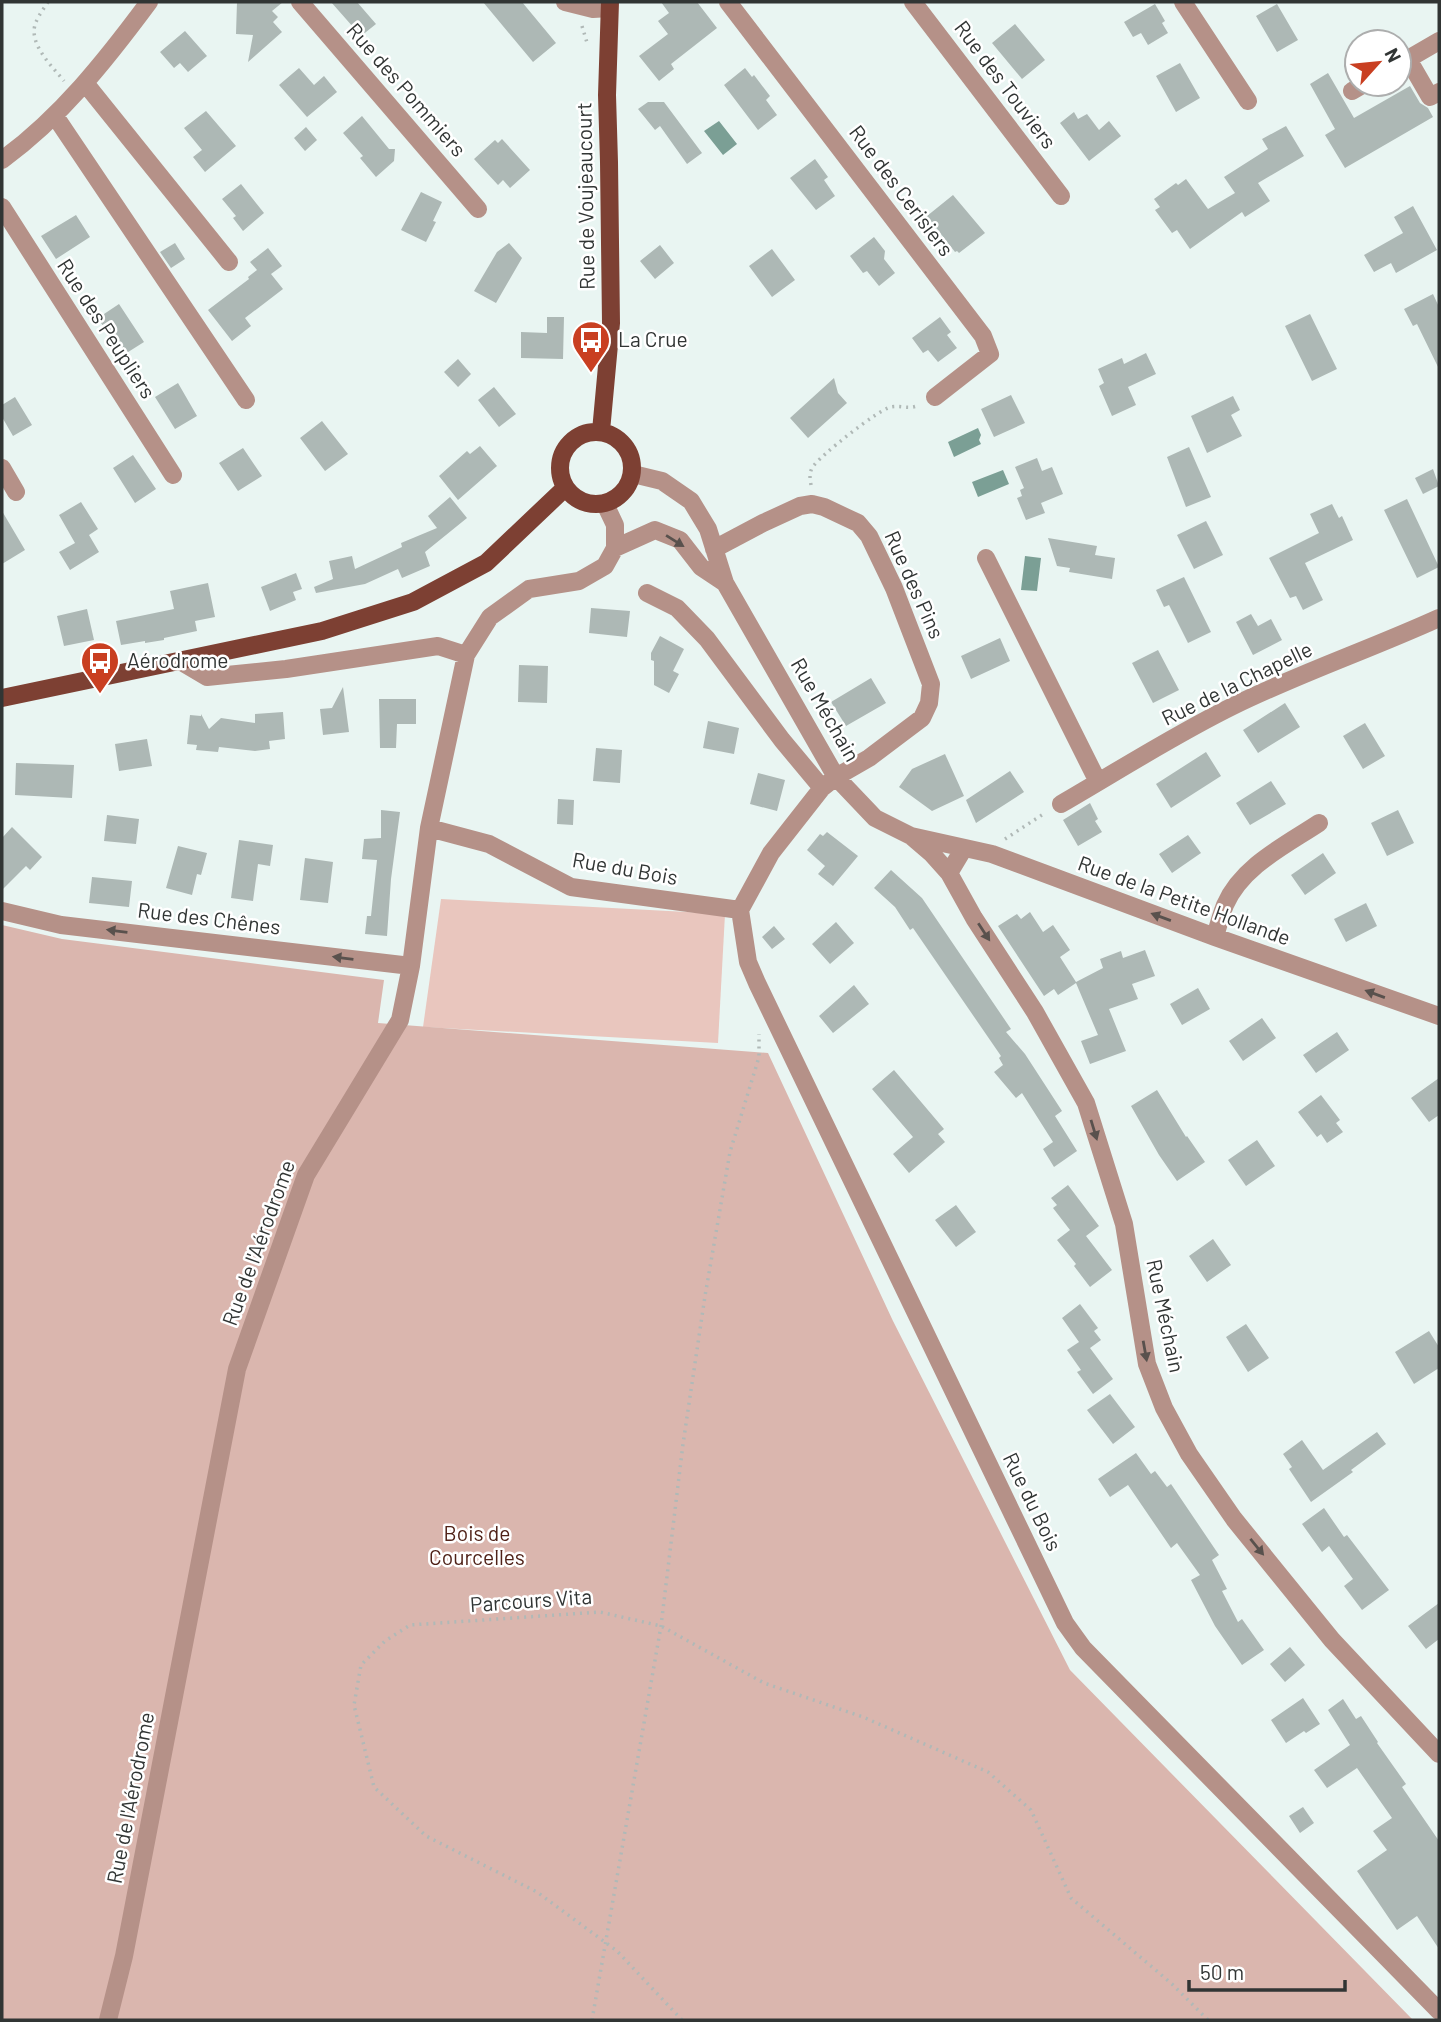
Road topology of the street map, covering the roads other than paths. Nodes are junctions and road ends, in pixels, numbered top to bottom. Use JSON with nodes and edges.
{"nodes":[{"id":1,"x":149,"y":2,"type":"edge"},
{"id":2,"x":300,"y":2,"type":"edge"},
{"id":3,"x":565,"y":2,"type":"edge"},
{"id":4,"x":728,"y":2,"type":"edge"},
{"id":5,"x":913,"y":2,"type":"edge"},
{"id":6,"x":1183,"y":2,"type":"edge"},
{"id":7,"x":610,"y":5,"type":"edge"},
{"id":8,"x":1439,"y":41,"type":"edge"},
{"id":9,"x":1413,"y":56,"type":"edge"},
{"id":10,"x":1413,"y":73,"type":"edge"},
{"id":11,"x":80,"y":89,"type":"junction"},
{"id":12,"x":1439,"y":92,"type":"edge"},
{"id":13,"x":1248,"y":101,"type":"dead end"},
{"id":14,"x":55,"y":116,"type":"junction"},
{"id":15,"x":2,"y":160,"type":"edge"},
{"id":16,"x":1061,"y":196,"type":"dead end"},
{"id":17,"x":2,"y":207,"type":"edge"},
{"id":18,"x":478,"y":209,"type":"dead end"},
{"id":19,"x":229,"y":262,"type":"dead end"},
{"id":20,"x":935,"y":397,"type":"road end"},
{"id":21,"x":246,"y":400,"type":"dead end"},
{"id":22,"x":601,"y":431,"type":"junction"},
{"id":23,"x":2,"y":468,"type":"edge"},
{"id":24,"x":633,"y":474,"type":"junction"},
{"id":25,"x":173,"y":475,"type":"dead end"},
{"id":26,"x":565,"y":488,"type":"junction"},
{"id":27,"x":16,"y":492,"type":"dead end"},
{"id":28,"x":605,"y":504,"type":"junction"},
{"id":29,"x":615,"y":548,"type":"junction"},
{"id":30,"x":714,"y":549,"type":"junction"},
{"id":31,"x":986,"y":558,"type":"dead end"},
{"id":32,"x":725,"y":583,"type":"junction"},
{"id":33,"x":647,"y":593,"type":"dead end"},
{"id":34,"x":1439,"y":618,"type":"edge"},
{"id":35,"x":466,"y":655,"type":"junction"},
{"id":36,"x":180,"y":661,"type":"junction"},
{"id":37,"x":2,"y":698,"type":"edge"},
{"id":38,"x":1098,"y":782,"type":"junction"},
{"id":39,"x":829,"y":783,"type":"junction"},
{"id":40,"x":1061,"y":804,"type":"road end"},
{"id":41,"x":1319,"y":822,"type":"dead end"},
{"id":42,"x":429,"y":828,"type":"junction"},
{"id":43,"x":911,"y":836,"type":"junction"},
{"id":44,"x":964,"y":848,"type":"junction"},
{"id":45,"x":949,"y":873,"type":"junction"},
{"id":46,"x":740,"y":910,"type":"junction"},
{"id":47,"x":2,"y":911,"type":"edge"},
{"id":48,"x":1215,"y":937,"type":"junction"},
{"id":49,"x":411,"y":966,"type":"junction"},
{"id":50,"x":1439,"y":1016,"type":"edge"},
{"id":51,"x":1439,"y":1755,"type":"edge"},
{"id":52,"x":1439,"y":2011,"type":"edge"},
{"id":53,"x":108,"y":2020,"type":"edge"}],
"edges":[{"from":1,"to":11,"type":"street"},
{"from":2,"to":18,"type":"street","name":"Rue des Pommiers"},
{"from":3,"to":7,"type":"street"},
{"from":4,"to":20,"type":"street","name":"Rue des Cerisiers"},
{"from":5,"to":16,"type":"street","name":"Rue des Touviers"},
{"from":6,"to":13,"type":"street"},
{"from":7,"to":22,"type":"main road","name":"Rue de Voujeaucourt"},
{"from":8,"to":9,"type":"street"},
{"from":10,"to":12,"type":"street"},
{"from":11,"to":14,"type":"street"},
{"from":11,"to":19,"type":"street"},
{"from":14,"to":15,"type":"street"},
{"from":14,"to":21,"type":"street"},
{"from":17,"to":25,"type":"street","name":"Rue des Peupliers"},
{"from":22,"to":24,"type":"main road"},
{"from":22,"to":26,"type":"main road"},
{"from":23,"to":27,"type":"street"},
{"from":24,"to":28,"type":"main road"},
{"from":24,"to":30,"type":"street","name":"Rue Méchain"},
{"from":26,"to":28,"type":"main road"},
{"from":26,"to":36,"type":"main road"},
{"from":28,"to":29,"type":"street"},
{"from":29,"to":32,"type":"street","name":"Rue Méchain","one_way":true},
{"from":29,"to":35,"type":"street","name":"Rue de l'Aérodrome"},
{"from":30,"to":32,"type":"street","name":"Rue Méchain"},
{"from":30,"to":39,"type":"street","name":"Rue des Pins"},
{"from":31,"to":38,"type":"street"},
{"from":32,"to":39,"type":"street","name":"Rue Méchain"},
{"from":33,"to":39,"type":"street","name":"Rue Méchain"},
{"from":34,"to":38,"type":"street","name":"Rue de la Chapelle"},
{"from":35,"to":36,"type":"street"},
{"from":35,"to":42,"type":"street","name":"Rue de l'Aérodrome"},
{"from":36,"to":37,"type":"main road"},
{"from":38,"to":40,"type":"street","name":"Rue de la Chapelle"},
{"from":39,"to":43,"type":"street","name":"Rue Méchain"},
{"from":39,"to":46,"type":"street"},
{"from":41,"to":48,"type":"street"},
{"from":42,"to":46,"type":"street","name":"Rue du Bois"},
{"from":42,"to":49,"type":"street","name":"Rue de l'Aérodrome"},
{"from":43,"to":44,"type":"street","name":"Rue de la Petite Hollande"},
{"from":43,"to":45,"type":"street","name":"Rue Méchain"},
{"from":44,"to":45,"type":"street"},
{"from":48,"to":44,"type":"street","name":"Rue de la Petite Hollande","one_way":true},
{"from":45,"to":51,"type":"street","name":"Rue Méchain","one_way":true},
{"from":46,"to":52,"type":"street","name":"Rue du Bois"},
{"from":49,"to":47,"type":"street","name":"Rue des Chênes","one_way":true},
{"from":50,"to":48,"type":"street","name":"Rue de la Petite Hollande","one_way":true},
{"from":49,"to":53,"type":"street","name":"Rue de l'Aérodrome"}]}
